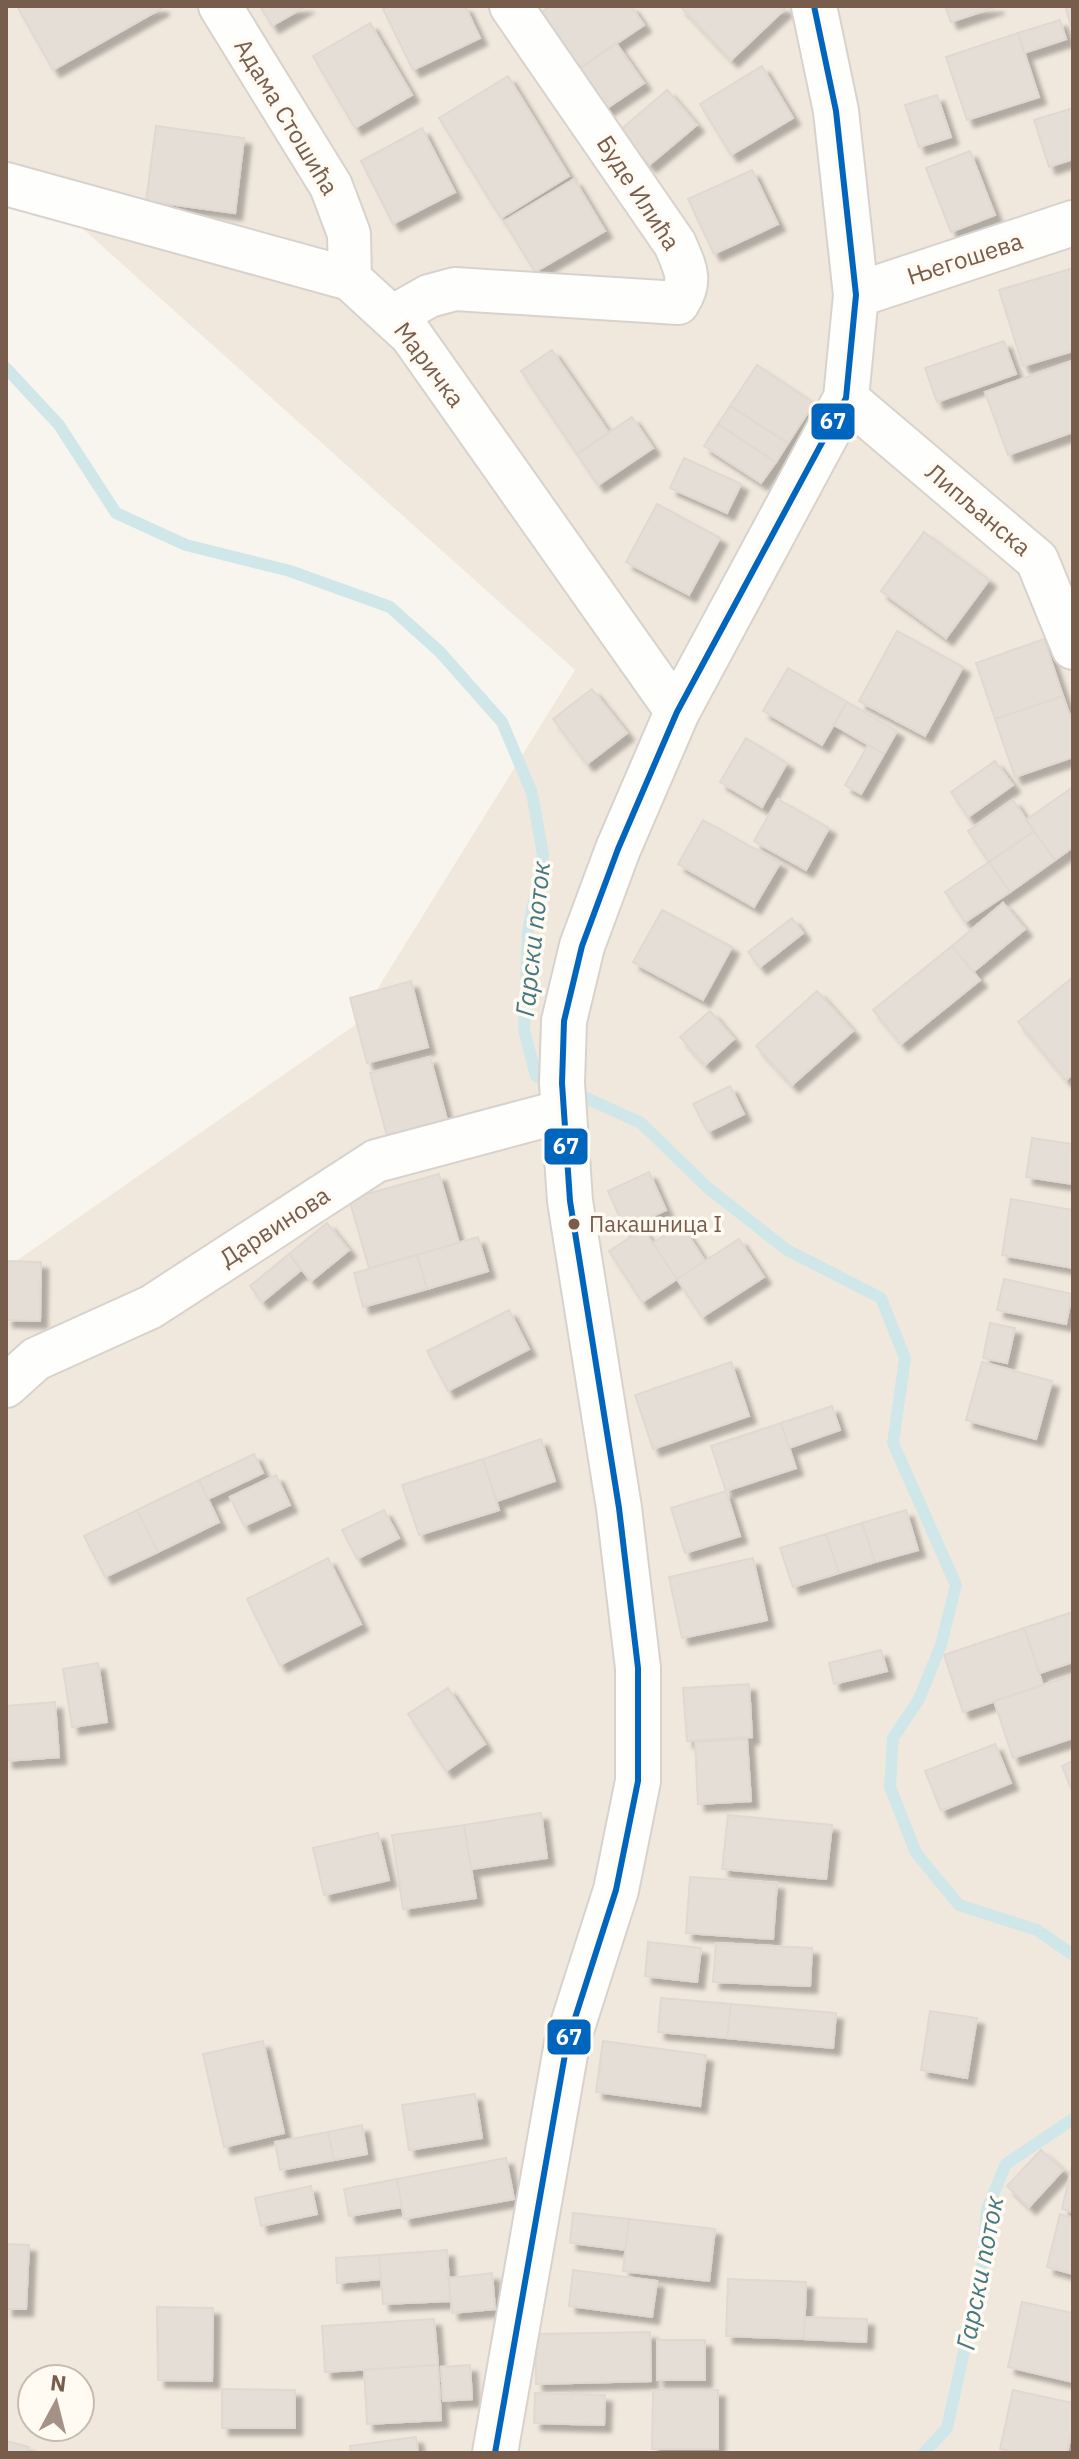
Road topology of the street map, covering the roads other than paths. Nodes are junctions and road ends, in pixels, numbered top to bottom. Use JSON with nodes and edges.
{"nodes":[{"id":1,"x":220,"y":6,"type":"edge"},
{"id":2,"x":511,"y":6,"type":"edge"},
{"id":3,"x":814,"y":6,"type":"edge"},
{"id":4,"x":6,"y":184,"type":"edge"},
{"id":5,"x":1073,"y":223,"type":"edge"},
{"id":6,"x":350,"y":279,"type":"junction"},
{"id":7,"x":856,"y":295,"type":"junction"},
{"id":8,"x":392,"y":317,"type":"junction"},
{"id":9,"x":846,"y":398,"type":"junction"},
{"id":10,"x":1073,"y":648,"type":"edge"},
{"id":11,"x":677,"y":712,"type":"junction"},
{"id":12,"x":564,"y":1127,"type":"junction"},
{"id":13,"x":6,"y":1386,"type":"edge"},
{"id":14,"x":495,"y":2453,"type":"edge"}],
"edges":[{"from":1,"to":6,"type":"street","name":"Адама Стошића"},
{"from":2,"to":8,"type":"street","name":"Буде Илића"},
{"from":3,"to":7,"type":"street"},
{"from":4,"to":6,"type":"street","name":"Маричка"},
{"from":5,"to":7,"type":"street","name":"Његошева"},
{"from":6,"to":8,"type":"street","name":"Маричка"},
{"from":7,"to":9,"type":"street"},
{"from":8,"to":11,"type":"street","name":"Маричка"},
{"from":9,"to":10,"type":"street","name":"Липљанска"},
{"from":9,"to":11,"type":"street"},
{"from":11,"to":12,"type":"street"},
{"from":12,"to":13,"type":"street","name":"Дарвинова"},
{"from":12,"to":14,"type":"street"}]}
